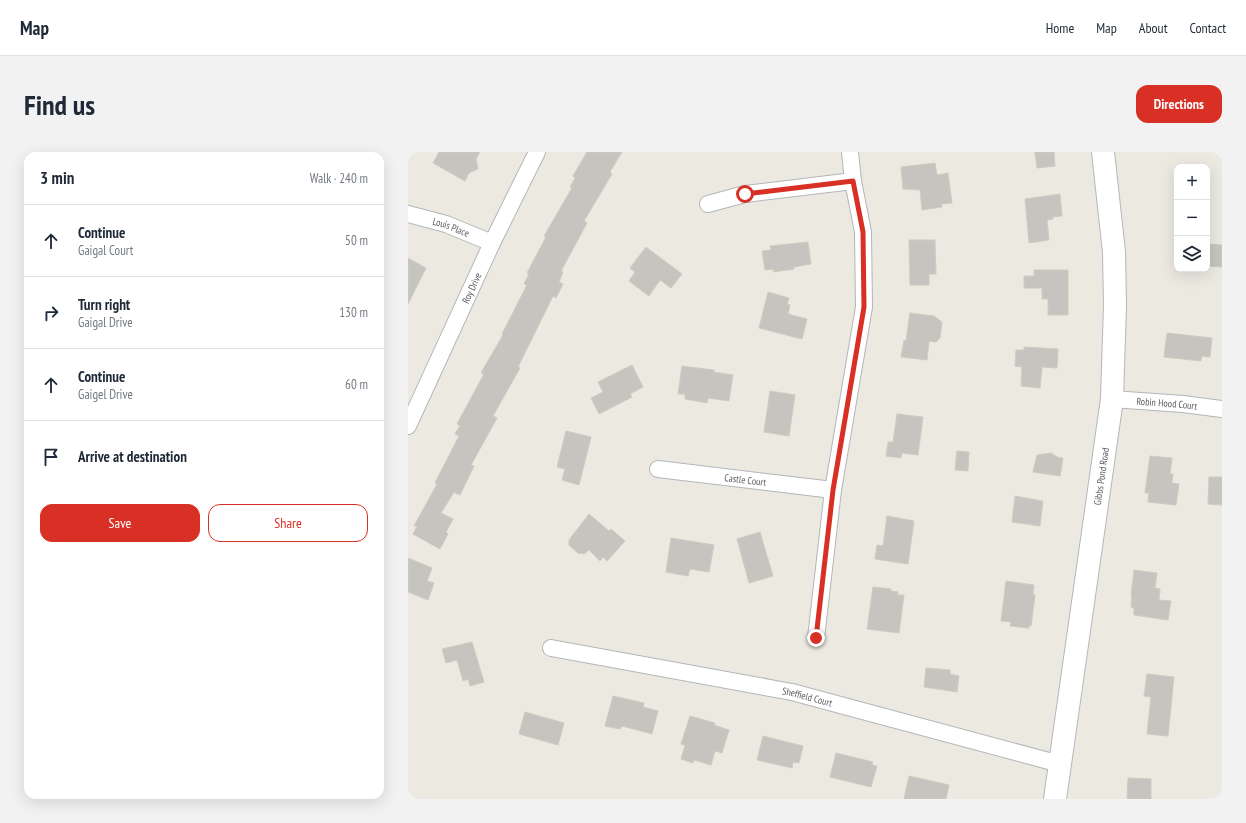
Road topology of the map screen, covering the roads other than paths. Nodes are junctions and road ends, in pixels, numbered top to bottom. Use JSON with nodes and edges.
{"nodes":[{"id":1,"x":537,"y":152,"type":"edge"},
{"id":2,"x":850,"y":152,"type":"edge"},
{"id":3,"x":1103,"y":152,"type":"edge"},
{"id":4,"x":853,"y":181,"type":"junction"},
{"id":5,"x":708,"y":204,"type":"dead end"},
{"id":6,"x":408,"y":214,"type":"edge"},
{"id":7,"x":492,"y":243,"type":"junction"},
{"id":8,"x":1112,"y":399,"type":"junction"},
{"id":9,"x":1222,"y":409,"type":"edge"},
{"id":10,"x":408,"y":426,"type":"edge"},
{"id":11,"x":658,"y":469,"type":"dead end"},
{"id":12,"x":833,"y":490,"type":"junction"},
{"id":13,"x":816,"y":638,"type":"dead end"},
{"id":14,"x":551,"y":648,"type":"dead end"},
{"id":15,"x":1060,"y":764,"type":"junction"},
{"id":16,"x":1055,"y":799,"type":"edge"}],
"edges":[{"from":1,"to":7,"type":"street","name":"Roy Drive"},
{"from":2,"to":4,"type":"street"},
{"from":3,"to":8,"type":"street","name":"Gibbs Pond Road"},
{"from":4,"to":5,"type":"street"},
{"from":4,"to":12,"type":"street"},
{"from":6,"to":7,"type":"street","name":"Louis Place"},
{"from":7,"to":10,"type":"street","name":"Roy Drive"},
{"from":8,"to":9,"type":"street","name":"Robin Hood Court"},
{"from":8,"to":15,"type":"street","name":"Gibbs Pond Road"},
{"from":11,"to":12,"type":"street","name":"Castle Court"},
{"from":12,"to":13,"type":"street"},
{"from":14,"to":15,"type":"street","name":"Sheffield Court"},
{"from":15,"to":16,"type":"street","name":"Gibbs Pond Road"}]}
